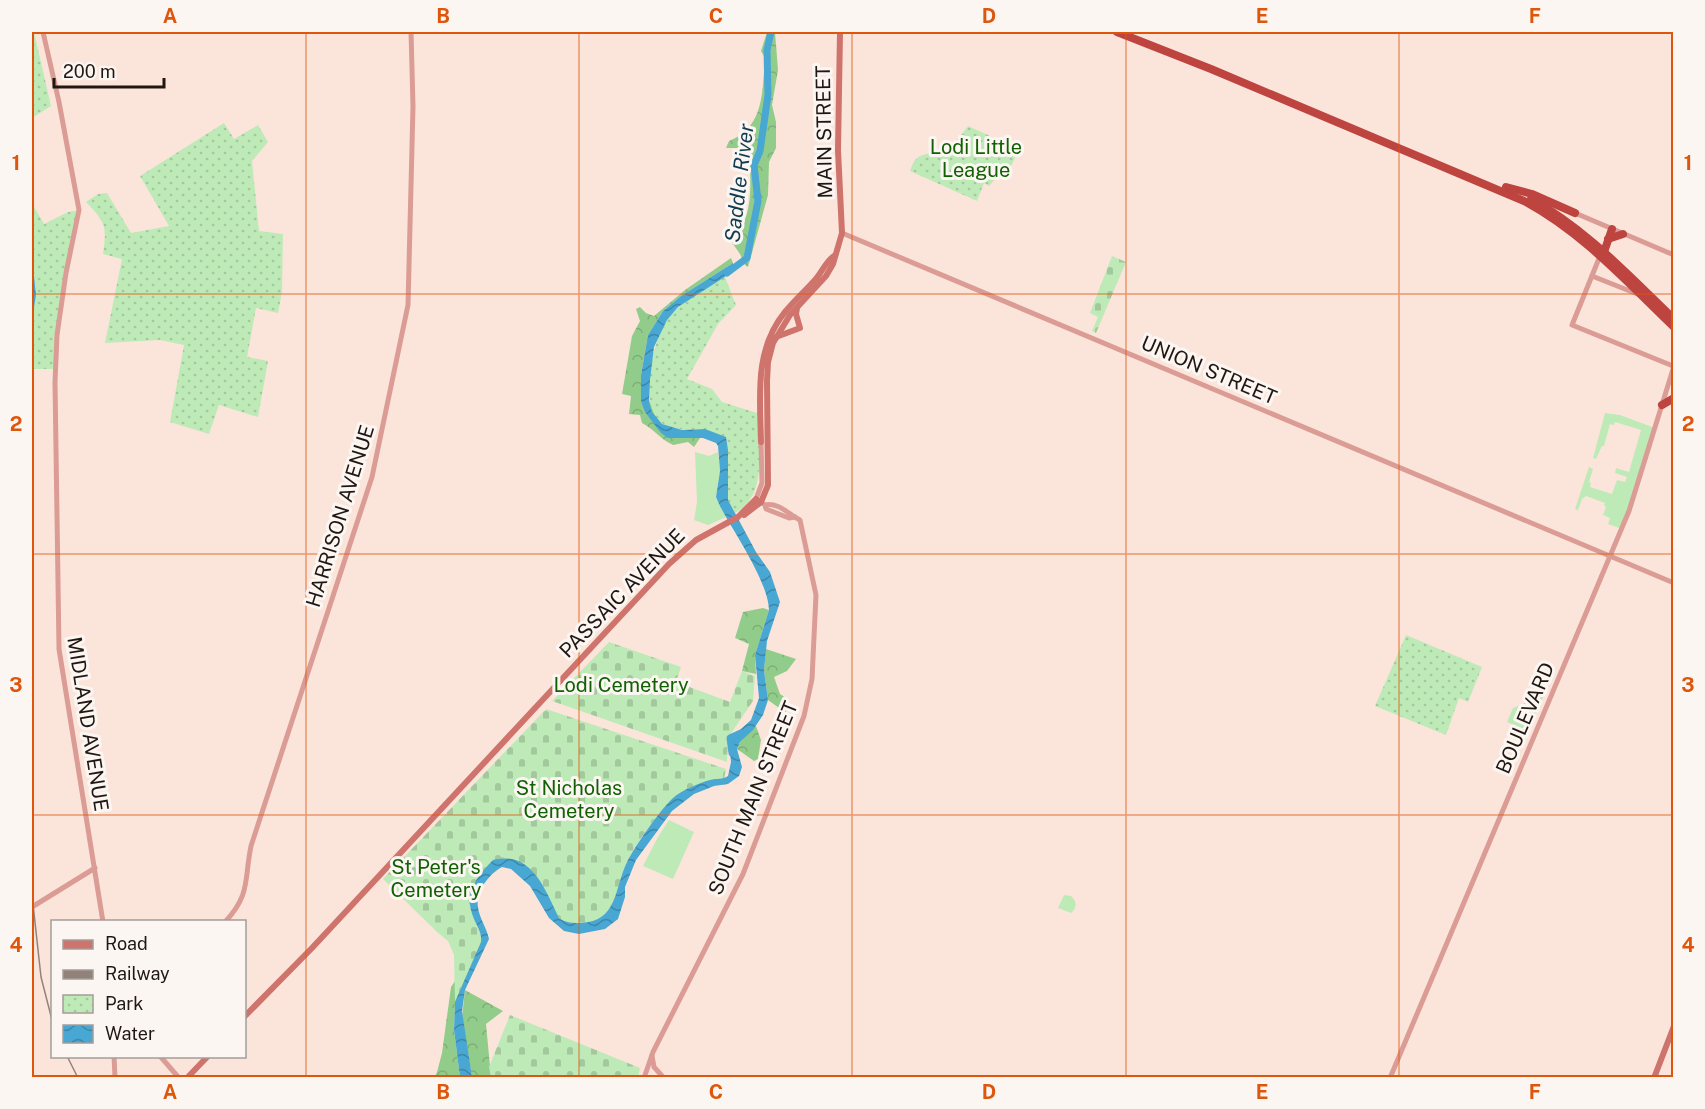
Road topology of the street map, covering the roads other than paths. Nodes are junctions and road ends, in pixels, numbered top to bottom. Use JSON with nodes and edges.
{"nodes":[{"id":1,"x":43,"y":32,"type":"edge"},
{"id":2,"x":411,"y":32,"type":"edge"},
{"id":3,"x":840,"y":32,"type":"edge"},
{"id":4,"x":1117,"y":32,"type":"edge"},
{"id":5,"x":1130,"y":32,"type":"edge"},
{"id":6,"x":1506,"y":187,"type":"junction"},
{"id":7,"x":1575,"y":213,"type":"joint"},
{"id":8,"x":1612,"y":229,"type":"junction"},
{"id":9,"x":842,"y":233,"type":"junction"},
{"id":10,"x":1623,"y":234,"type":"junction"},
{"id":11,"x":1608,"y":239,"type":"junction"},
{"id":12,"x":1602,"y":254,"type":"junction"},
{"id":13,"x":1674,"y":255,"type":"edge"},
{"id":14,"x":834,"y":256,"type":"junction"},
{"id":15,"x":1592,"y":276,"type":"junction"},
{"id":16,"x":1641,"y":296,"type":"junction"},
{"id":17,"x":797,"y":308,"type":"junction"},
{"id":18,"x":1672,"y":323,"type":"edge"},
{"id":19,"x":776,"y":338,"type":"junction"},
{"id":20,"x":1673,"y":366,"type":"edge"},
{"id":21,"x":1674,"y":398,"type":"edge"},
{"id":22,"x":1662,"y":405,"type":"junction"},
{"id":23,"x":761,"y":442,"type":"joint"},
{"id":24,"x":760,"y":502,"type":"junction"},
{"id":25,"x":1610,"y":556,"type":"junction"},
{"id":26,"x":1674,"y":583,"type":"edge"},
{"id":27,"x":95,"y":868,"type":"junction"},
{"id":28,"x":32,"y":907,"type":"edge"},
{"id":29,"x":103,"y":920,"type":"edge"},
{"id":30,"x":226,"y":920,"type":"edge"},
{"id":31,"x":246,"y":1015,"type":"edge"},
{"id":32,"x":1674,"y":1026,"type":"edge"},
{"id":33,"x":651,"y":1055,"type":"junction"},
{"id":34,"x":114,"y":1058,"type":"edge"},
{"id":35,"x":162,"y":1058,"type":"edge"},
{"id":36,"x":206,"y":1058,"type":"edge"},
{"id":37,"x":646,"y":1070,"type":"junction"},
{"id":38,"x":115,"y":1077,"type":"edge"},
{"id":39,"x":179,"y":1077,"type":"edge"},
{"id":40,"x":187,"y":1077,"type":"edge"},
{"id":41,"x":644,"y":1077,"type":"edge"},
{"id":42,"x":662,"y":1077,"type":"edge"},
{"id":43,"x":1390,"y":1077,"type":"edge"},
{"id":44,"x":1654,"y":1077,"type":"edge"}],
"edges":[{"from":1,"to":27,"type":"street","name":"MIDLAND AVENUE"},
{"from":2,"to":30,"type":"street","name":"HARRISON AVENUE"},
{"from":3,"to":9,"type":"main road","name":"MAIN STREET"},
{"from":4,"to":12,"type":"highway"},
{"from":5,"to":6,"type":"highway"},
{"from":6,"to":7,"type":"highway"},
{"from":6,"to":12,"type":"highway"},
{"from":7,"to":8,"type":"street"},
{"from":8,"to":10,"type":"street"},
{"from":8,"to":11,"type":"highway"},
{"from":9,"to":14,"type":"main road"},
{"from":9,"to":25,"type":"street","name":"UNION STREET"},
{"from":10,"to":11,"type":"highway"},
{"from":10,"to":13,"type":"street"},
{"from":11,"to":12,"type":"highway"},
{"from":12,"to":15,"type":"street"},
{"from":12,"to":16,"type":"highway"},
{"from":12,"to":18,"type":"highway"},
{"from":14,"to":17,"type":"main road"},
{"from":14,"to":23,"type":"main road"},
{"from":15,"to":16,"type":"street"},
{"from":15,"to":20,"type":"street"},
{"from":16,"to":18,"type":"highway"},
{"from":17,"to":19,"type":"main road"},
{"from":17,"to":19,"type":"main road"},
{"from":19,"to":24,"type":"main road"},
{"from":20,"to":22,"type":"street","name":"BOULEVARD"},
{"from":21,"to":22,"type":"highway"},
{"from":22,"to":25,"type":"street","name":"BOULEVARD"},
{"from":23,"to":24,"type":"street"},
{"from":24,"to":31,"type":"main road","name":"PASSAIC AVENUE"},
{"from":24,"to":33,"type":"street","name":"SOUTH MAIN STREET"},
{"from":25,"to":26,"type":"street","name":"UNION STREET"},
{"from":25,"to":43,"type":"street","name":"BOULEVARD"},
{"from":27,"to":28,"type":"street"},
{"from":27,"to":29,"type":"street","name":"MIDLAND AVENUE"},
{"from":32,"to":44,"type":"main road"},
{"from":33,"to":37,"type":"street","name":"SOUTH MAIN STREET"},
{"from":33,"to":42,"type":"street"},
{"from":34,"to":38,"type":"street"},
{"from":35,"to":39,"type":"street"},
{"from":36,"to":40,"type":"main road"},
{"from":37,"to":41,"type":"street"},
{"from":37,"to":42,"type":"street"}]}
